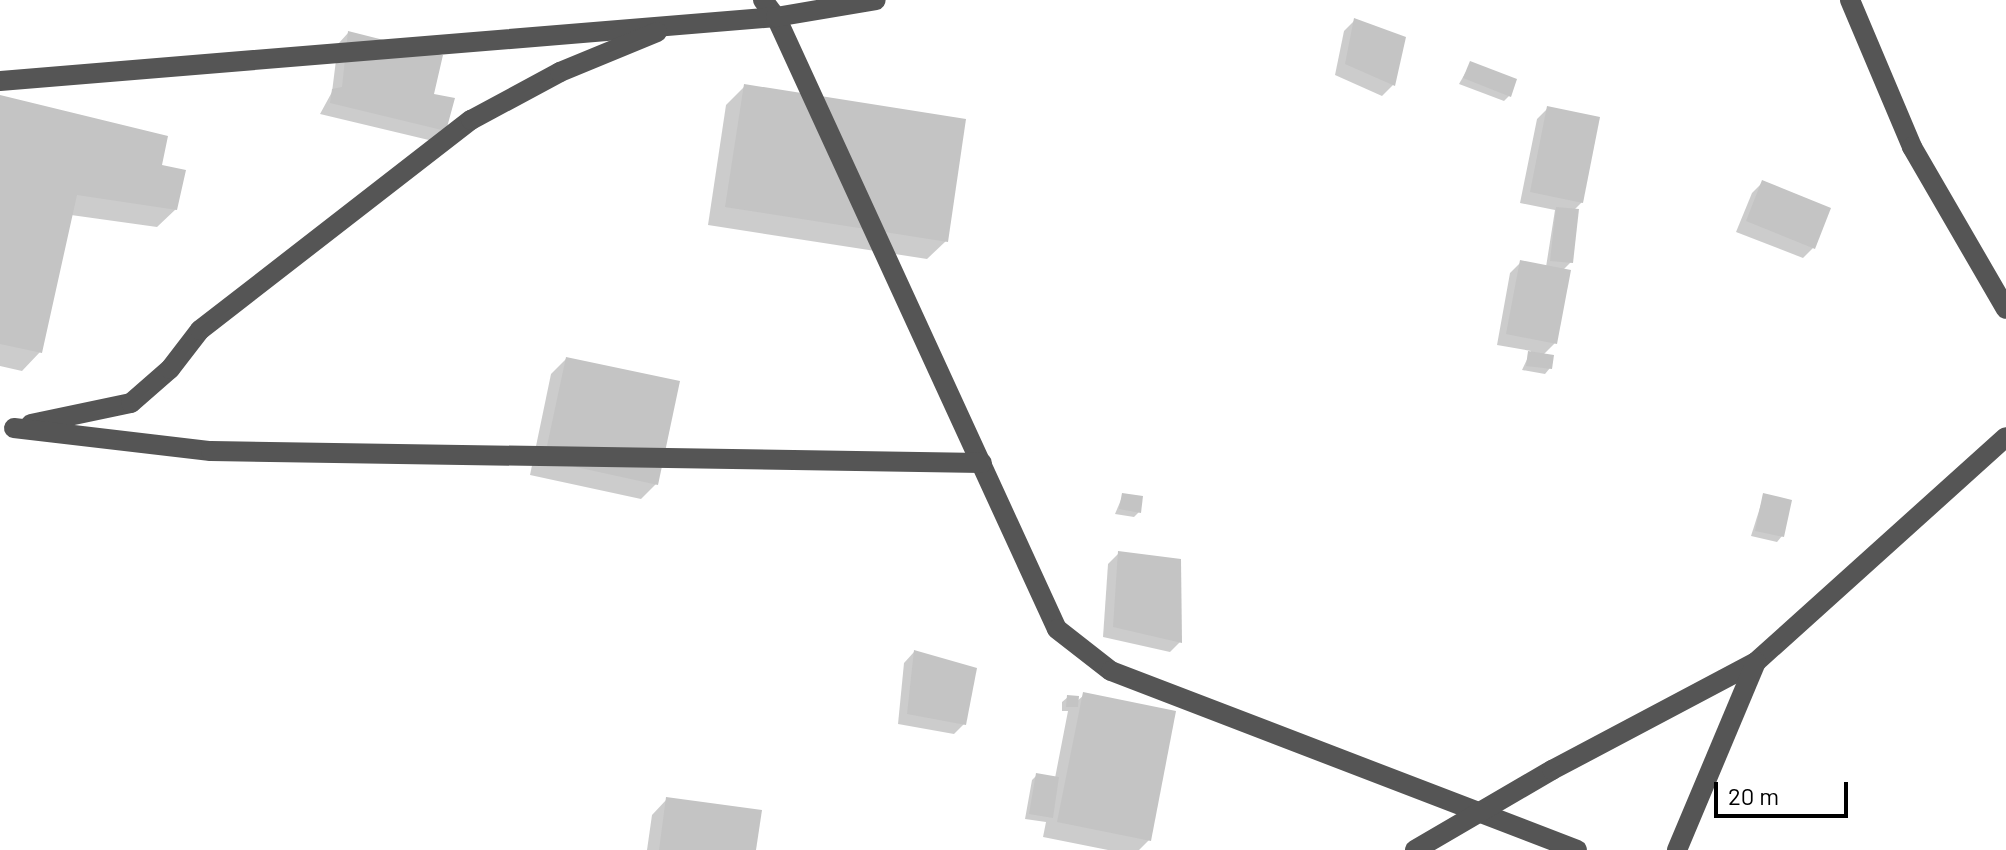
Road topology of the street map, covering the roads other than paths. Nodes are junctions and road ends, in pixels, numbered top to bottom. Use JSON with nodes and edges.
{"nodes":[{"id":1,"x":763,"y":0,"type":"edge"},
{"id":2,"x":876,"y":0,"type":"edge"},
{"id":3,"x":1850,"y":0,"type":"edge"},
{"id":4,"x":776,"y":17,"type":"junction"},
{"id":5,"x":677,"y":24,"type":"junction"},
{"id":6,"x":0,"y":81,"type":"edge"},
{"id":7,"x":2006,"y":309,"type":"edge"},
{"id":8,"x":7,"y":429,"type":"edge"},
{"id":9,"x":2006,"y":437,"type":"edge"},
{"id":10,"x":982,"y":463,"type":"junction"},
{"id":11,"x":1756,"y":662,"type":"junction"},
{"id":12,"x":1477,"y":814,"type":"junction"},
{"id":13,"x":1415,"y":850,"type":"edge"},
{"id":14,"x":1577,"y":850,"type":"edge"},
{"id":15,"x":1677,"y":850,"type":"edge"}],
"edges":[{"from":1,"to":4,"type":"street"},
{"from":2,"to":4,"type":"street"},
{"from":3,"to":7,"type":"street"},
{"from":4,"to":5,"type":"street"},
{"from":4,"to":10,"type":"street"},
{"from":5,"to":6,"type":"street"},
{"from":5,"to":8,"type":"street"},
{"from":8,"to":10,"type":"street"},
{"from":9,"to":11,"type":"street"},
{"from":10,"to":12,"type":"street"},
{"from":11,"to":12,"type":"street"},
{"from":11,"to":15,"type":"street"},
{"from":12,"to":13,"type":"street"},
{"from":12,"to":14,"type":"street"}]}
